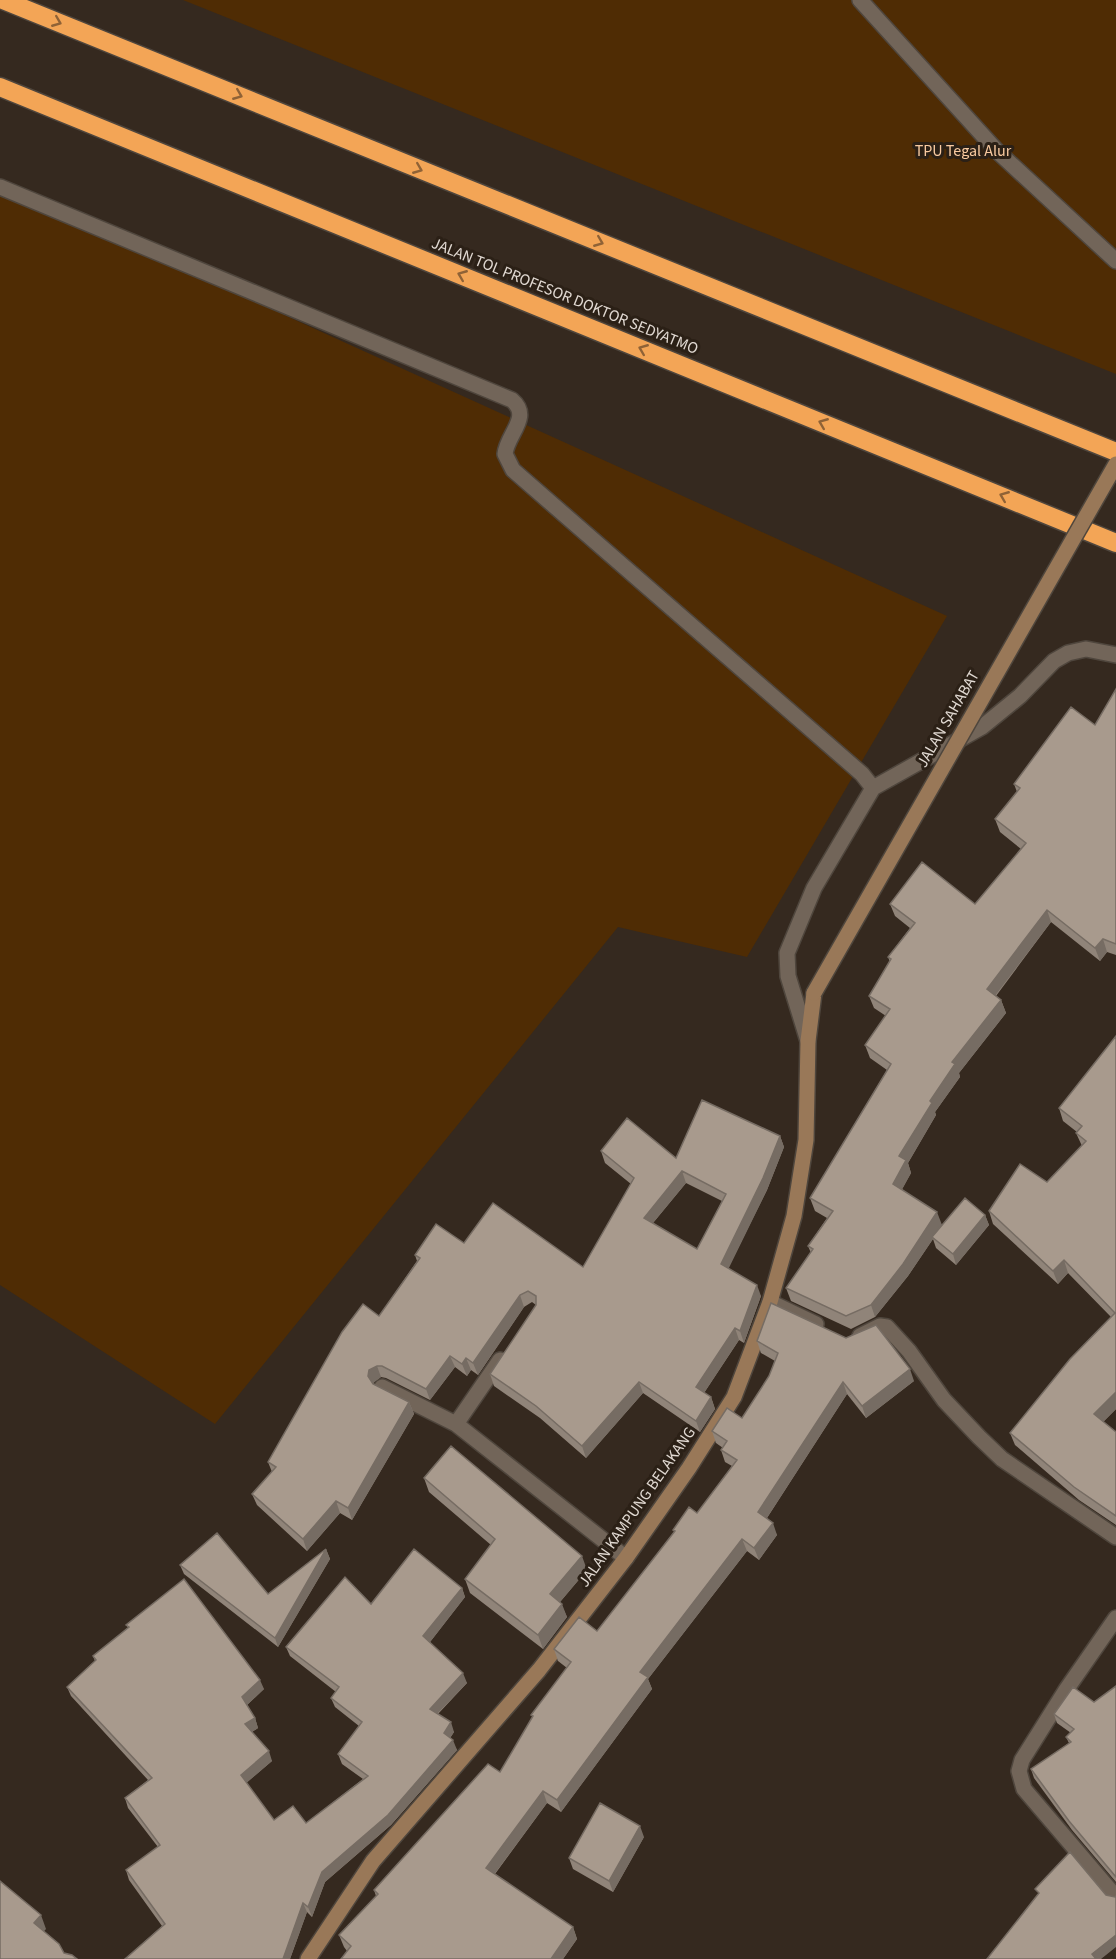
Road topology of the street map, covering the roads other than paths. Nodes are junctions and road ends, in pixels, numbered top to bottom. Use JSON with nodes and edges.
{"nodes":[{"id":1,"x":3,"y":0,"type":"edge"},
{"id":2,"x":860,"y":0,"type":"edge"},
{"id":3,"x":0,"y":87,"type":"edge"},
{"id":4,"x":0,"y":187,"type":"edge"},
{"id":5,"x":1116,"y":261,"type":"edge"},
{"id":6,"x":1116,"y":452,"type":"edge"},
{"id":7,"x":1116,"y":464,"type":"edge"},
{"id":8,"x":1116,"y":543,"type":"edge"},
{"id":9,"x":1116,"y":655,"type":"edge"},
{"id":10,"x":873,"y":788,"type":"junction"},
{"id":11,"x":814,"y":993,"type":"joint"},
{"id":12,"x":808,"y":1041,"type":"junction"},
{"id":13,"x":770,"y":1302,"type":"junction"},
{"id":14,"x":828,"y":1330,"type":"edge"},
{"id":15,"x":847,"y":1339,"type":"edge"},
{"id":16,"x":507,"y":1349,"type":"edge"},
{"id":17,"x":382,"y":1387,"type":"edge"},
{"id":18,"x":456,"y":1424,"type":"junction"},
{"id":19,"x":1116,"y":1537,"type":"edge"},
{"id":20,"x":626,"y":1558,"type":"junction"},
{"id":21,"x":1116,"y":1618,"type":"edge"},
{"id":22,"x":1116,"y":1897,"type":"edge"},
{"id":23,"x":308,"y":1959,"type":"edge"}],
"edges":[{"from":1,"to":6,"type":"highway","one_way":true},
{"from":2,"to":5,"type":"street"},
{"from":8,"to":3,"type":"highway","name":"JALAN TOL PROFESOR DOKTOR SEDYATMO","one_way":true},
{"from":4,"to":10,"type":"street"},
{"from":7,"to":11,"type":"street","name":"JALAN SAHABAT","bridge":true},
{"from":9,"to":10,"type":"street"},
{"from":10,"to":12,"type":"street"},
{"from":11,"to":12,"type":"street","name":"JALAN KAMPUNG BELAKANG"},
{"from":12,"to":13,"type":"street","name":"JALAN KAMPUNG BELAKANG"},
{"from":13,"to":14,"type":"street"},
{"from":13,"to":20,"type":"street","name":"JALAN KAMPUNG BELAKANG"},
{"from":15,"to":19,"type":"street"},
{"from":16,"to":18,"type":"street"},
{"from":17,"to":18,"type":"street"},
{"from":18,"to":20,"type":"street"},
{"from":20,"to":23,"type":"street","name":"JALAN KAMPUNG BELAKANG"},
{"from":21,"to":22,"type":"street"}]}
